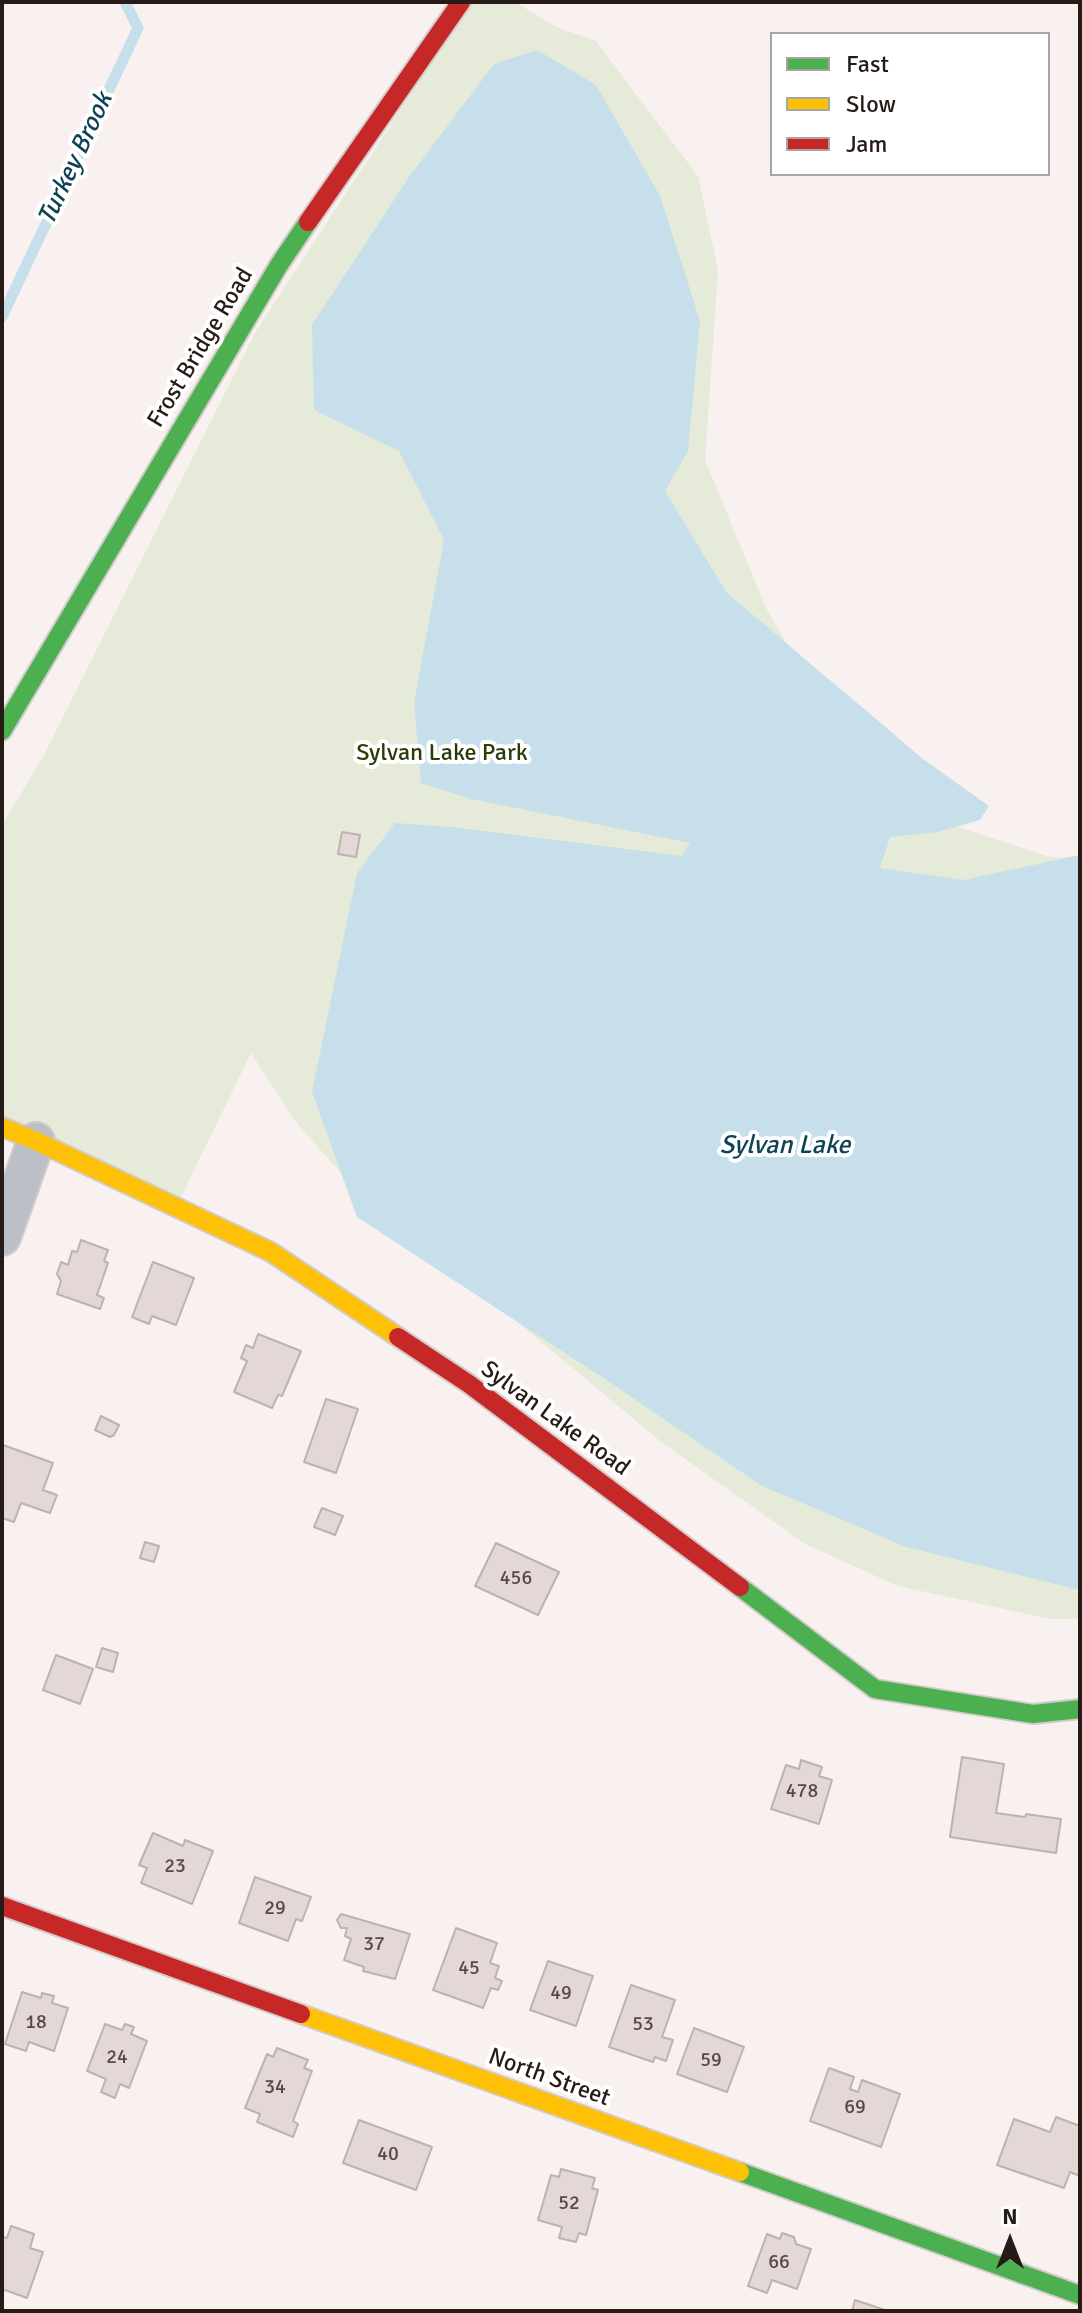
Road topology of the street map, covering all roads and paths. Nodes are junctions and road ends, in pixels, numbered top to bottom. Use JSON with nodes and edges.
{"nodes":[{"id":1,"x":461,"y":2,"type":"edge"},
{"id":2,"x":2,"y":731,"type":"edge"},
{"id":3,"x":2,"y":1127,"type":"edge"},
{"id":4,"x":36,"y":1141,"type":"junction"},
{"id":5,"x":2,"y":1237,"type":"edge"},
{"id":6,"x":1080,"y":1709,"type":"edge"},
{"id":7,"x":2,"y":1906,"type":"edge"},
{"id":8,"x":1080,"y":2295,"type":"edge"}],
"edges":[{"from":1,"to":2,"type":"street","name":"Frost Bridge Road"},
{"from":3,"to":4,"type":"street","name":"Sylvan Lake Road"},
{"from":4,"to":5,"type":"street"},
{"from":4,"to":6,"type":"street","name":"Sylvan Lake Road"},
{"from":7,"to":8,"type":"street","name":"North Street"}]}
